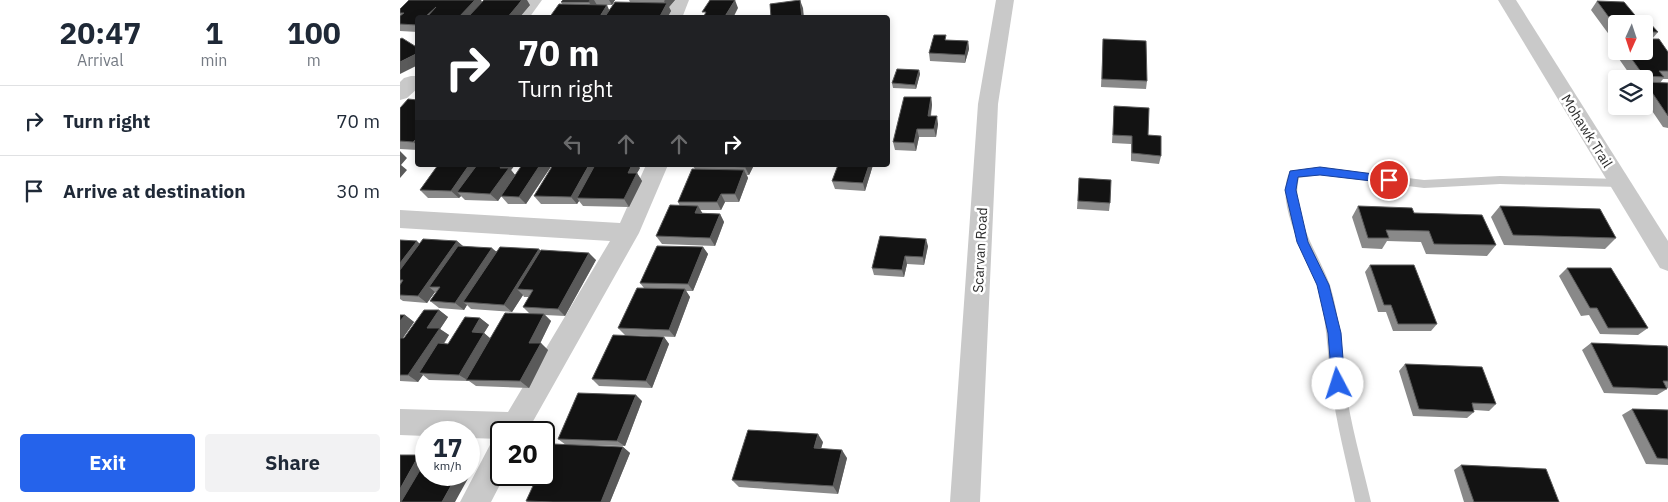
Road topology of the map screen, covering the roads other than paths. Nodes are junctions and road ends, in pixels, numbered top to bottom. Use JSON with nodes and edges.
{"nodes":[{"id":1,"x":533,"y":0,"type":"edge"},
{"id":2,"x":680,"y":0,"type":"edge"},
{"id":3,"x":1005,"y":0,"type":"edge"},
{"id":4,"x":1507,"y":0,"type":"edge"},
{"id":5,"x":521,"y":15,"type":"edge"},
{"id":6,"x":674,"y":15,"type":"edge"},
{"id":7,"x":415,"y":82,"type":"edge"},
{"id":8,"x":400,"y":93,"type":"edge"},
{"id":9,"x":656,"y":167,"type":"edge"},
{"id":10,"x":1620,"y":183,"type":"junction"},
{"id":11,"x":400,"y":219,"type":"edge"},
{"id":12,"x":627,"y":233,"type":"junction"},
{"id":13,"x":1668,"y":261,"type":"edge"},
{"id":14,"x":519,"y":421,"type":"edge"},
{"id":15,"x":400,"y":422,"type":"edge"},
{"id":16,"x":490,"y":428,"type":"edge"},
{"id":17,"x":490,"y":474,"type":"edge"},
{"id":18,"x":475,"y":502,"type":"edge"},
{"id":19,"x":965,"y":502,"type":"edge"},
{"id":20,"x":1363,"y":502,"type":"edge"}],
"edges":[{"from":1,"to":5,"type":"street"},
{"from":2,"to":6,"type":"street"},
{"from":3,"to":19,"type":"street","name":"Scarvan Road"},
{"from":4,"to":10,"type":"street","name":"Mohawk Trail"},
{"from":7,"to":8,"type":"street"},
{"from":9,"to":12,"type":"street"},
{"from":10,"to":13,"type":"street","name":"Mohawk Trail"},
{"from":10,"to":20,"type":"lane"},
{"from":11,"to":12,"type":"street"},
{"from":12,"to":14,"type":"street"},
{"from":15,"to":16,"type":"street"},
{"from":17,"to":18,"type":"street"}]}
